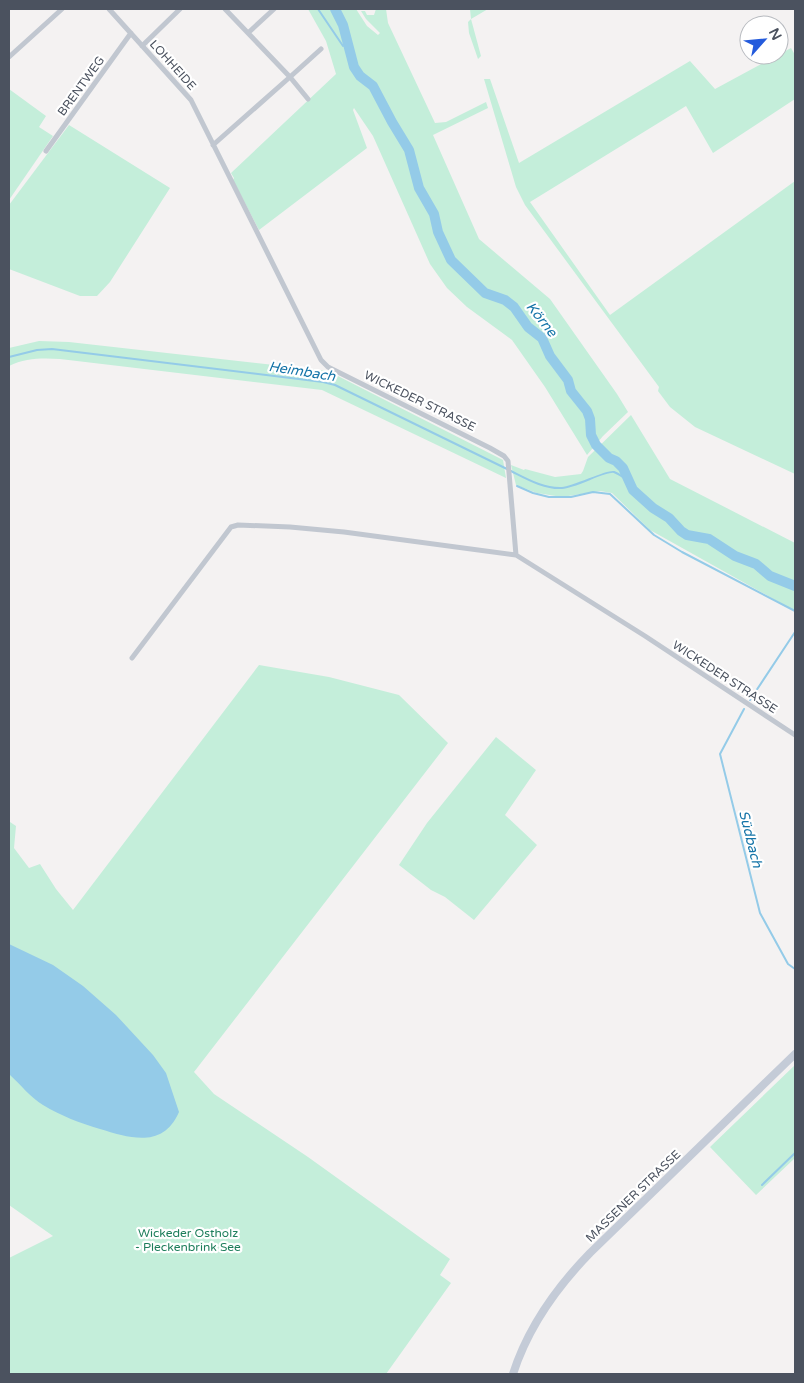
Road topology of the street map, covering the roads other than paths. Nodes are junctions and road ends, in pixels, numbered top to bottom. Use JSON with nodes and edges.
{"nodes":[{"id":1,"x":62,"y":9,"type":"edge"},
{"id":2,"x":109,"y":9,"type":"edge"},
{"id":3,"x":180,"y":9,"type":"edge"},
{"id":4,"x":225,"y":9,"type":"edge"},
{"id":5,"x":274,"y":9,"type":"edge"},
{"id":6,"x":132,"y":33,"type":"junction"},
{"id":7,"x":248,"y":33,"type":"junction"},
{"id":8,"x":142,"y":46,"type":"junction"},
{"id":9,"x":321,"y":49,"type":"dead end"},
{"id":10,"x":9,"y":55,"type":"edge"},
{"id":11,"x":290,"y":77,"type":"junction"},
{"id":12,"x":308,"y":99,"type":"dead end"},
{"id":13,"x":213,"y":145,"type":"junction"},
{"id":14,"x":46,"y":151,"type":"dead end"},
{"id":15,"x":225,"y":170,"type":"joint"},
{"id":16,"x":516,"y":555,"type":"junction"},
{"id":17,"x":132,"y":658,"type":"dead end"},
{"id":18,"x":795,"y":735,"type":"edge"},
{"id":19,"x":795,"y":1054,"type":"edge"},
{"id":20,"x":513,"y":1374,"type":"edge"}],
"edges":[{"from":1,"to":10,"type":"street"},
{"from":2,"to":6,"type":"street","name":"LOHHEIDE"},
{"from":3,"to":8,"type":"street"},
{"from":4,"to":7,"type":"street"},
{"from":5,"to":7,"type":"street"},
{"from":6,"to":8,"type":"street","name":"LOHHEIDE"},
{"from":6,"to":14,"type":"street","name":"BRENTWEG"},
{"from":7,"to":11,"type":"street"},
{"from":8,"to":13,"type":"street","name":"LOHHEIDE"},
{"from":9,"to":11,"type":"street"},
{"from":11,"to":12,"type":"street"},
{"from":11,"to":13,"type":"street"},
{"from":13,"to":15,"type":"street","name":"LOHHEIDE"},
{"from":15,"to":16,"type":"street","name":"WICKEDER STRASSE"},
{"from":16,"to":17,"type":"street","name":"WICKEDER STRASSE"},
{"from":16,"to":18,"type":"street","name":"WICKEDER STRASSE"},
{"from":19,"to":20,"type":"main road","name":"MASSENER STRASSE"}]}
